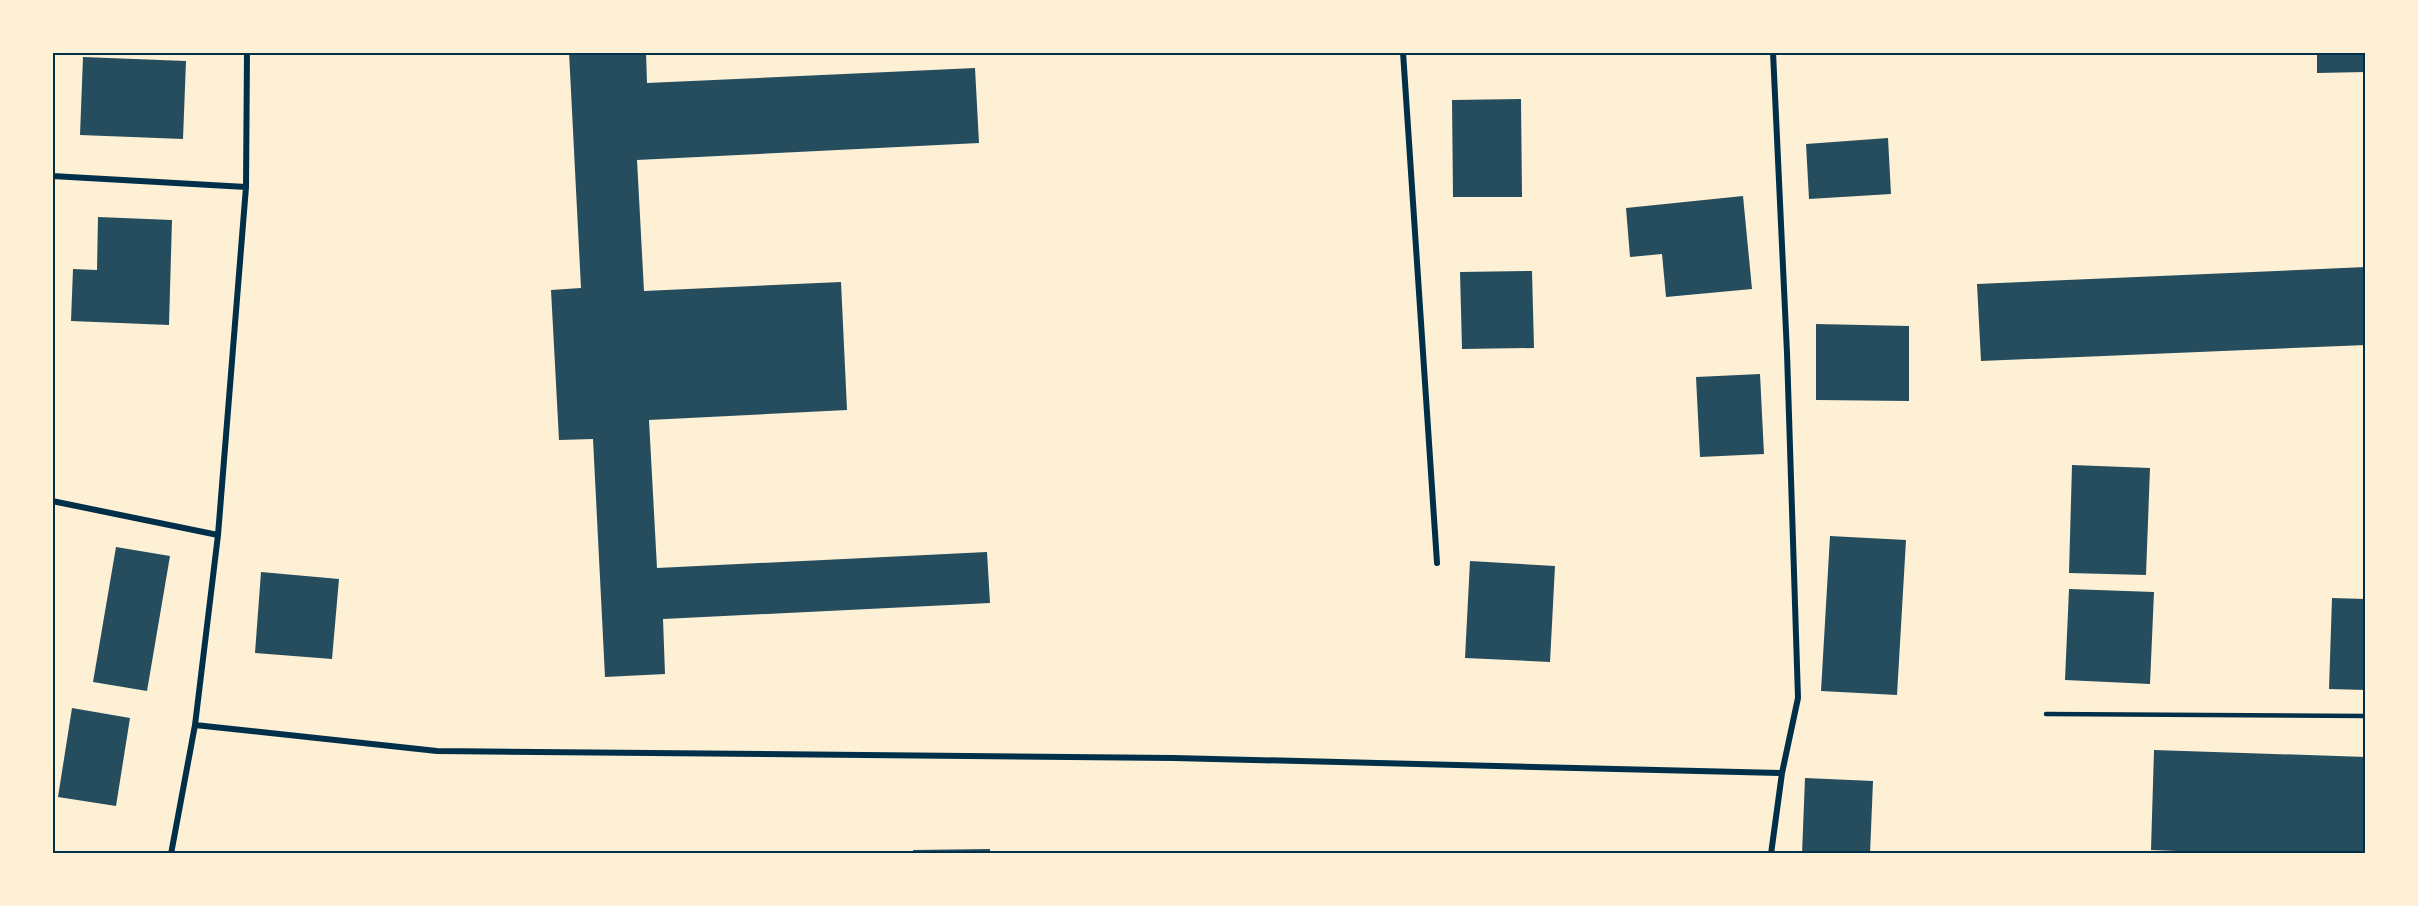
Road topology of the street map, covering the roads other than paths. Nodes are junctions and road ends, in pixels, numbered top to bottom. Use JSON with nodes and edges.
{"nodes":[{"id":1,"x":247,"y":52,"type":"edge"},
{"id":2,"x":1403,"y":52,"type":"edge"},
{"id":3,"x":1773,"y":52,"type":"edge"},
{"id":4,"x":52,"y":176,"type":"edge"},
{"id":5,"x":246,"y":187,"type":"junction"},
{"id":6,"x":52,"y":501,"type":"edge"},
{"id":7,"x":218,"y":535,"type":"junction"},
{"id":8,"x":1437,"y":563,"type":"dead end"},
{"id":9,"x":2046,"y":714,"type":"dead end"},
{"id":10,"x":2366,"y":716,"type":"edge"},
{"id":11,"x":195,"y":725,"type":"junction"},
{"id":12,"x":1782,"y":773,"type":"junction"},
{"id":13,"x":171,"y":854,"type":"edge"},
{"id":14,"x":1771,"y":854,"type":"edge"}],
"edges":[{"from":1,"to":5,"type":"street"},
{"from":2,"to":8,"type":"street"},
{"from":3,"to":12,"type":"street"},
{"from":4,"to":5,"type":"street"},
{"from":5,"to":7,"type":"street"},
{"from":6,"to":7,"type":"street"},
{"from":7,"to":11,"type":"street"},
{"from":9,"to":10,"type":"lane"},
{"from":11,"to":12,"type":"street"},
{"from":11,"to":13,"type":"street"},
{"from":12,"to":14,"type":"street"}]}
